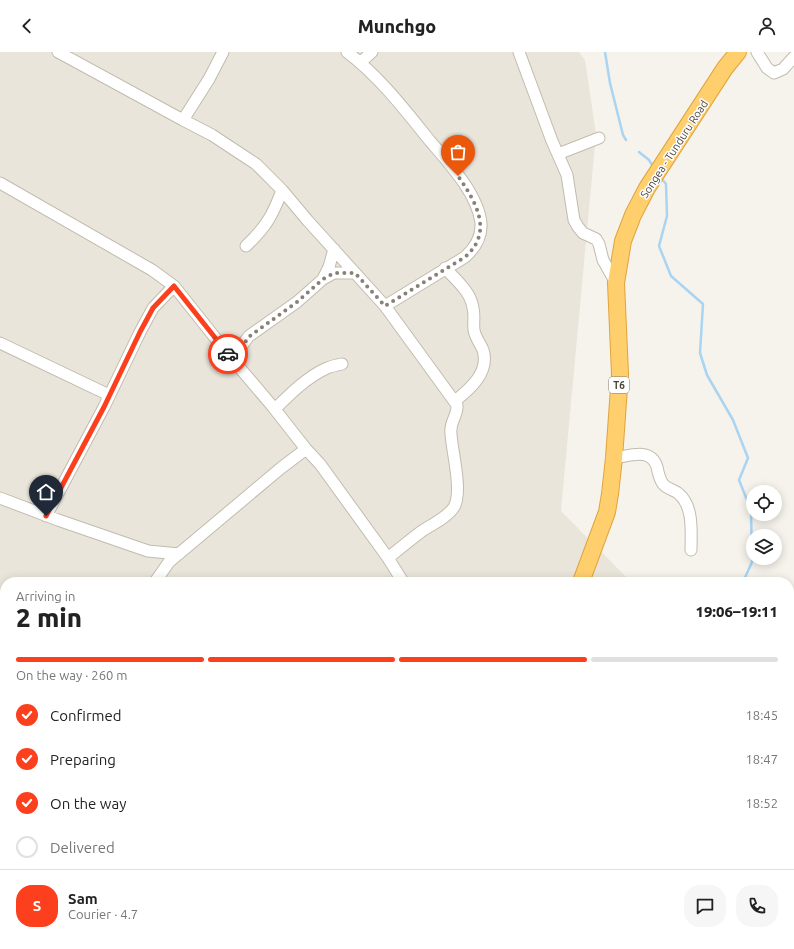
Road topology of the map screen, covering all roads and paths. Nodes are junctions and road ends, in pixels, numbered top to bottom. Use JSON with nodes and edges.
{"nodes":[{"id":1,"x":58,"y":52,"type":"edge"},
{"id":2,"x":223,"y":52,"type":"edge"},
{"id":3,"x":347,"y":52,"type":"edge"},
{"id":4,"x":372,"y":52,"type":"edge"},
{"id":5,"x":519,"y":52,"type":"edge"},
{"id":6,"x":738,"y":52,"type":"edge"},
{"id":7,"x":756,"y":52,"type":"edge"},
{"id":8,"x":794,"y":57,"type":"edge"},
{"id":9,"x":361,"y":62,"type":"junction"},
{"id":10,"x":183,"y":120,"type":"junction"},
{"id":11,"x":599,"y":138,"type":"dead end"},
{"id":12,"x":558,"y":154,"type":"junction"},
{"id":13,"x":0,"y":183,"type":"edge"},
{"id":14,"x":282,"y":190,"type":"junction"},
{"id":15,"x":246,"y":246,"type":"dead end"},
{"id":16,"x":334,"y":249,"type":"junction"},
{"id":17,"x":445,"y":268,"type":"junction"},
{"id":18,"x":355,"y":273,"type":"junction"},
{"id":19,"x":323,"y":279,"type":"junction"},
{"id":20,"x":616,"y":283,"type":"junction"},
{"id":21,"x":174,"y":286,"type":"junction"},
{"id":22,"x":385,"y":306,"type":"junction"},
{"id":23,"x":0,"y":343,"type":"edge"},
{"id":24,"x":232,"y":359,"type":"junction"},
{"id":25,"x":342,"y":364,"type":"dead end"},
{"id":26,"x":109,"y":395,"type":"junction"},
{"id":27,"x":455,"y":401,"type":"junction"},
{"id":28,"x":275,"y":409,"type":"junction"},
{"id":29,"x":306,"y":449,"type":"junction"},
{"id":30,"x":614,"y":458,"type":"junction"},
{"id":31,"x":0,"y":498,"type":"edge"},
{"id":32,"x":46,"y":516,"type":"junction"},
{"id":33,"x":691,"y":550,"type":"dead end"},
{"id":34,"x":148,"y":551,"type":"junction"},
{"id":35,"x":179,"y":554,"type":"junction"},
{"id":36,"x":388,"y":558,"type":"junction"},
{"id":37,"x":157,"y":577,"type":"edge"},
{"id":38,"x":158,"y":577,"type":"edge"},
{"id":39,"x":399,"y":577,"type":"edge"},
{"id":40,"x":583,"y":577,"type":"edge"}],
"edges":[{"from":1,"to":10,"type":"street"},
{"from":2,"to":10,"type":"street"},
{"from":3,"to":9,"type":"street"},
{"from":4,"to":9,"type":"street"},
{"from":5,"to":12,"type":"street"},
{"from":6,"to":20,"type":"highway","name":"Songea - Tunduru Road","number":"T6"},
{"from":7,"to":8,"type":"street"},
{"from":9,"to":17,"type":"street"},
{"from":10,"to":14,"type":"street"},
{"from":11,"to":12,"type":"street"},
{"from":12,"to":20,"type":"street"},
{"from":13,"to":21,"type":"street"},
{"from":14,"to":15,"type":"street"},
{"from":14,"to":16,"type":"street"},
{"from":16,"to":18,"type":"street"},
{"from":16,"to":19,"type":"street"},
{"from":17,"to":22,"type":"street"},
{"from":17,"to":27,"type":"street"},
{"from":18,"to":19,"type":"street"},
{"from":18,"to":22,"type":"street"},
{"from":19,"to":24,"type":"street"},
{"from":20,"to":30,"type":"highway","name":"Songea - Tunduru Road","number":"T6"},
{"from":21,"to":24,"type":"street"},
{"from":21,"to":26,"type":"street"},
{"from":22,"to":27,"type":"street"},
{"from":23,"to":26,"type":"street"},
{"from":24,"to":28,"type":"street"},
{"from":25,"to":28,"type":"street"},
{"from":26,"to":32,"type":"street"},
{"from":27,"to":36,"type":"street"},
{"from":28,"to":29,"type":"street"},
{"from":29,"to":35,"type":"street"},
{"from":29,"to":36,"type":"street"},
{"from":30,"to":33,"type":"street"},
{"from":30,"to":40,"type":"highway","name":"Songea - Tunduru Road","number":"T6"},
{"from":31,"to":32,"type":"street"},
{"from":32,"to":34,"type":"street"},
{"from":34,"to":35,"type":"street"},
{"from":34,"to":37,"type":"street"},
{"from":35,"to":38,"type":"street"},
{"from":36,"to":39,"type":"street"}]}
